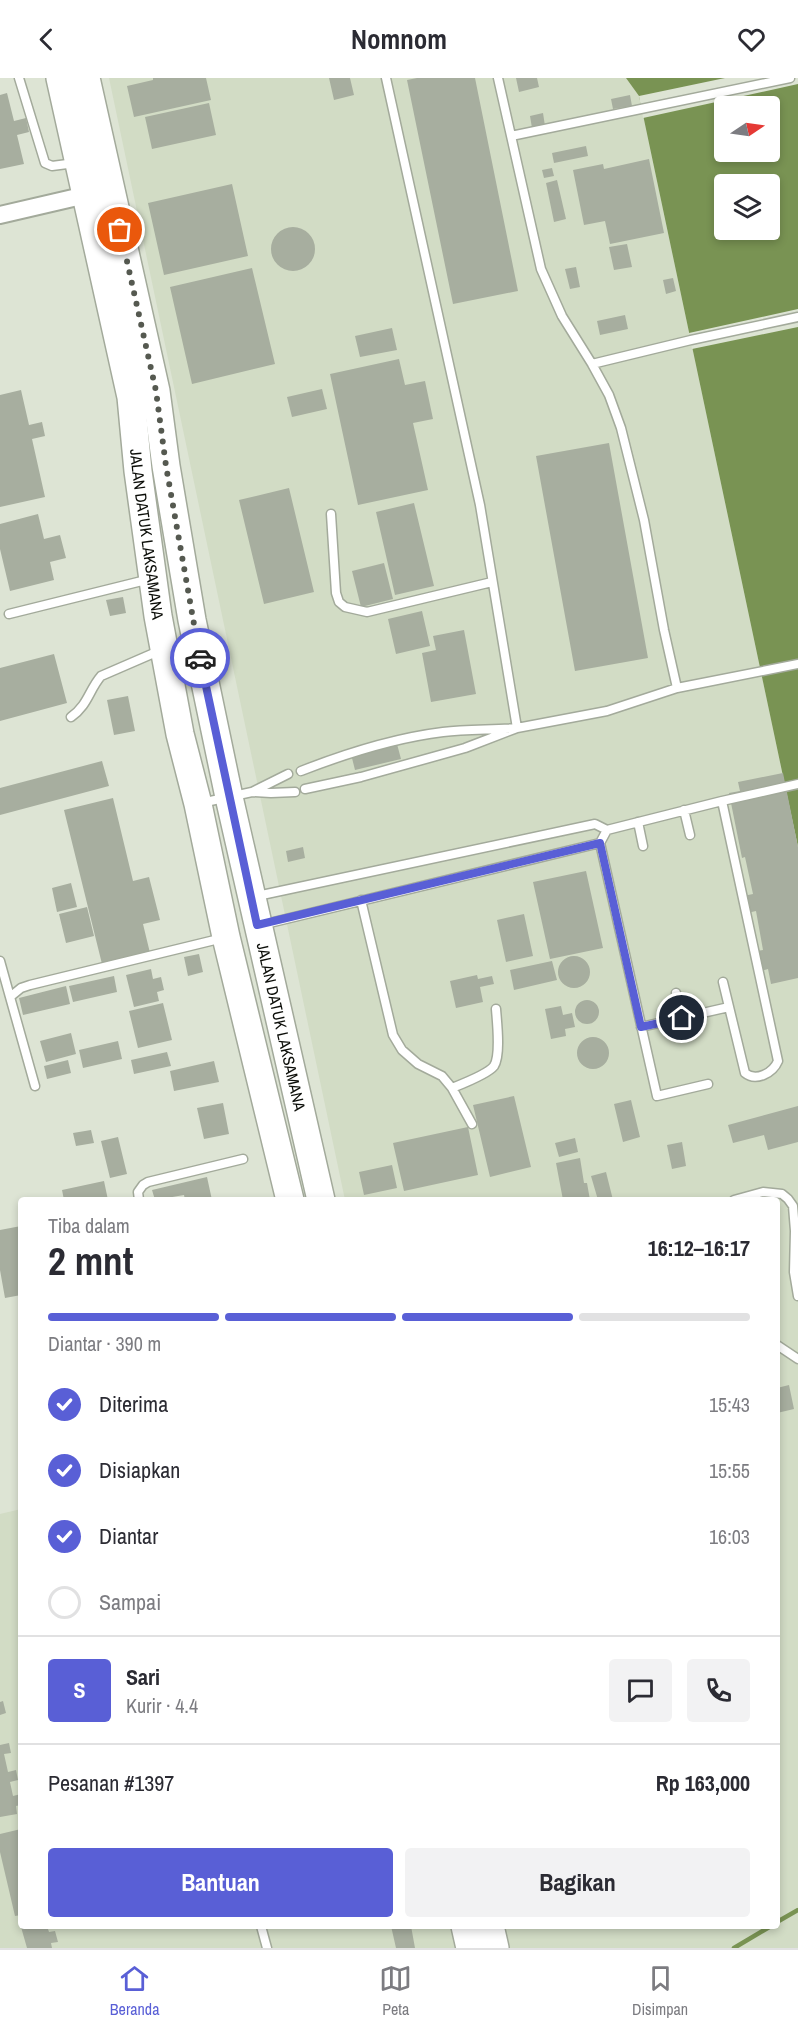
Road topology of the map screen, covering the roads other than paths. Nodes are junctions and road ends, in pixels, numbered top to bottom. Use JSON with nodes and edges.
{"nodes":[{"id":1,"x":19,"y":78,"type":"edge"},
{"id":2,"x":60,"y":78,"type":"edge"},
{"id":3,"x":86,"y":78,"type":"edge"},
{"id":4,"x":386,"y":78,"type":"edge"},
{"id":5,"x":498,"y":78,"type":"edge"},
{"id":6,"x":790,"y":78,"type":"edge"},
{"id":7,"x":511,"y":136,"type":"junction"},
{"id":8,"x":78,"y":163,"type":"junction"},
{"id":9,"x":86,"y":195,"type":"junction"},
{"id":10,"x":0,"y":215,"type":"edge"},
{"id":11,"x":798,"y":317,"type":"edge"},
{"id":12,"x":592,"y":364,"type":"junction"},
{"id":13,"x":144,"y":394,"type":"junction"},
{"id":14,"x":331,"y":514,"type":"dead end"},
{"id":15,"x":153,"y":579,"type":"junction"},
{"id":16,"x":492,"y":582,"type":"junction"},
{"id":17,"x":9,"y":614,"type":"dead end"},
{"id":18,"x":164,"y":648,"type":"junction"},
{"id":19,"x":798,"y":664,"type":"edge"},
{"id":20,"x":677,"y":688,"type":"junction"},
{"id":21,"x":71,"y":717,"type":"dead end"},
{"id":22,"x":517,"y":728,"type":"junction"},
{"id":23,"x":302,"y":771,"type":"dead end"},
{"id":24,"x":288,"y":774,"type":"dead end"},
{"id":25,"x":798,"y":784,"type":"edge"},
{"id":26,"x":305,"y":789,"type":"dead end"},
{"id":27,"x":295,"y":792,"type":"dead end"},
{"id":28,"x":241,"y":794,"type":"junction"},
{"id":29,"x":722,"y":801,"type":"junction"},
{"id":30,"x":198,"y":804,"type":"junction"},
{"id":31,"x":684,"y":810,"type":"junction"},
{"id":32,"x":638,"y":822,"type":"junction"},
{"id":33,"x":607,"y":830,"type":"junction"},
{"id":34,"x":690,"y":835,"type":"dead end"},
{"id":35,"x":600,"y":843,"type":"junction"},
{"id":36,"x":643,"y":846,"type":"dead end"},
{"id":37,"x":250,"y":897,"type":"junction"},
{"id":38,"x":361,"y":900,"type":"junction"},
{"id":39,"x":257,"y":925,"type":"junction"},
{"id":40,"x":226,"y":937,"type":"junction"},
{"id":41,"x":0,"y":960,"type":"edge"},
{"id":42,"x":723,"y":982,"type":"dead end"},
{"id":43,"x":676,"y":993,"type":"dead end"},
{"id":44,"x":10,"y":998,"type":"junction"},
{"id":45,"x":729,"y":1007,"type":"junction"},
{"id":46,"x":496,"y":1009,"type":"dead end"},
{"id":47,"x":682,"y":1018,"type":"junction"},
{"id":48,"x":641,"y":1027,"type":"junction"},
{"id":49,"x":708,"y":1084,"type":"dead end"},
{"id":50,"x":35,"y":1086,"type":"dead end"},
{"id":51,"x":452,"y":1088,"type":"junction"},
{"id":52,"x":472,"y":1124,"type":"dead end"},
{"id":53,"x":243,"y":1158,"type":"dead end"},
{"id":54,"x":139,"y":1197,"type":"edge"},
{"id":55,"x":289,"y":1197,"type":"edge"},
{"id":56,"x":320,"y":1197,"type":"edge"},
{"id":57,"x":745,"y":1197,"type":"edge"},
{"id":58,"x":798,"y":1296,"type":"edge"},
{"id":59,"x":780,"y":1347,"type":"edge"},
{"id":60,"x":798,"y":1359,"type":"edge"},
{"id":61,"x":262,"y":1929,"type":"edge"},
{"id":62,"x":466,"y":1929,"type":"edge"},
{"id":63,"x":491,"y":1929,"type":"edge"},
{"id":64,"x":267,"y":1948,"type":"edge"},
{"id":65,"x":470,"y":1948,"type":"edge"},
{"id":66,"x":495,"y":1948,"type":"edge"}],
"edges":[{"from":1,"to":8,"type":"lane"},
{"from":2,"to":8,"type":"highway","name":"JALAN DATUK LAKSAMANA"},
{"from":3,"to":13,"type":"highway","name":"JALAN DATUK LAKSAMANA"},
{"from":4,"to":16,"type":"lane"},
{"from":5,"to":7,"type":"lane"},
{"from":6,"to":7,"type":"lane"},
{"from":7,"to":12,"type":"lane"},
{"from":8,"to":9,"type":"highway","name":"JALAN DATUK LAKSAMANA"},
{"from":9,"to":10,"type":"street"},
{"from":9,"to":13,"type":"highway","name":"JALAN DATUK LAKSAMANA"},
{"from":11,"to":12,"type":"lane"},
{"from":12,"to":20,"type":"lane"},
{"from":13,"to":15,"type":"highway","name":"JALAN DATUK LAKSAMANA"},
{"from":13,"to":28,"type":"highway","name":"JALAN DATUK LAKSAMANA"},
{"from":14,"to":16,"type":"lane"},
{"from":15,"to":17,"type":"lane"},
{"from":15,"to":18,"type":"highway","name":"JALAN DATUK LAKSAMANA"},
{"from":16,"to":22,"type":"lane"},
{"from":18,"to":21,"type":"lane"},
{"from":18,"to":30,"type":"highway","name":"JALAN DATUK LAKSAMANA"},
{"from":19,"to":20,"type":"lane"},
{"from":20,"to":22,"type":"lane"},
{"from":22,"to":23,"type":"lane"},
{"from":22,"to":26,"type":"lane"},
{"from":24,"to":28,"type":"lane"},
{"from":25,"to":29,"type":"lane"},
{"from":27,"to":28,"type":"lane"},
{"from":28,"to":30,"type":"lane"},
{"from":28,"to":37,"type":"highway","name":"JALAN DATUK LAKSAMANA"},
{"from":29,"to":31,"type":"lane"},
{"from":29,"to":45,"type":"lane"},
{"from":30,"to":40,"type":"highway","name":"JALAN DATUK LAKSAMANA"},
{"from":31,"to":32,"type":"lane"},
{"from":31,"to":34,"type":"lane"},
{"from":32,"to":33,"type":"lane"},
{"from":32,"to":36,"type":"lane"},
{"from":33,"to":35,"type":"lane"},
{"from":33,"to":37,"type":"lane"},
{"from":35,"to":38,"type":"lane"},
{"from":35,"to":48,"type":"lane"},
{"from":37,"to":39,"type":"highway","name":"JALAN DATUK LAKSAMANA"},
{"from":38,"to":39,"type":"lane"},
{"from":38,"to":51,"type":"lane"},
{"from":39,"to":56,"type":"highway","name":"JALAN DATUK LAKSAMANA"},
{"from":40,"to":44,"type":"lane"},
{"from":40,"to":55,"type":"highway","name":"JALAN DATUK LAKSAMANA"},
{"from":41,"to":44,"type":"lane"},
{"from":42,"to":45,"type":"lane"},
{"from":43,"to":47,"type":"lane"},
{"from":44,"to":50,"type":"lane"},
{"from":45,"to":47,"type":"lane"},
{"from":46,"to":51,"type":"lane"},
{"from":47,"to":48,"type":"lane"},
{"from":48,"to":49,"type":"lane"},
{"from":51,"to":52,"type":"lane"},
{"from":53,"to":54,"type":"lane"},
{"from":57,"to":58,"type":"lane"},
{"from":59,"to":60,"type":"lane"},
{"from":61,"to":64,"type":"lane"},
{"from":62,"to":65,"type":"highway"},
{"from":63,"to":66,"type":"highway"}]}
